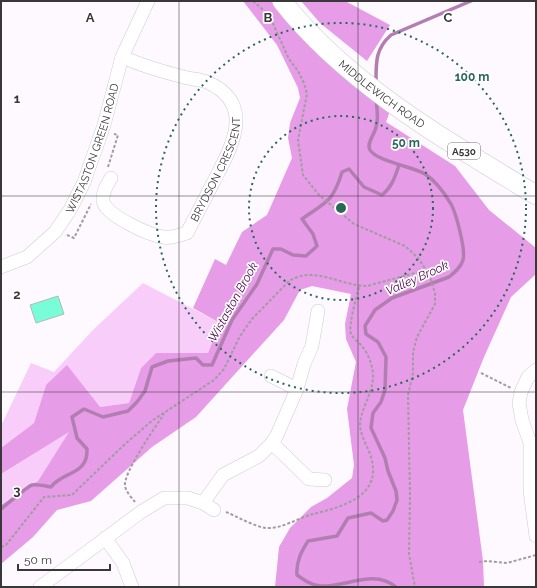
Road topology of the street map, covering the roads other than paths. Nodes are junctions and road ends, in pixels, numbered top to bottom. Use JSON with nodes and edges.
{"nodes":[{"id":1,"x":282,"y":1,"type":"edge"},
{"id":2,"x":145,"y":2,"type":"edge"},
{"id":3,"x":122,"y":57,"type":"junction"},
{"id":4,"x":111,"y":178,"type":"road end"},
{"id":5,"x":536,"y":195,"type":"edge"},
{"id":6,"x":1,"y":267,"type":"edge"},
{"id":7,"x":318,"y":311,"type":"dead end"},
{"id":8,"x":536,"y":370,"type":"edge"},
{"id":9,"x":271,"y":376,"type":"dead end"},
{"id":10,"x":297,"y":389,"type":"junction"},
{"id":11,"x":272,"y":443,"type":"junction"},
{"id":12,"x":325,"y":480,"type":"dead end"},
{"id":13,"x":534,"y":508,"type":"edge"},
{"id":14,"x":536,"y":536,"type":"edge"},
{"id":15,"x":105,"y":538,"type":"junction"},
{"id":16,"x":40,"y":587,"type":"edge"},
{"id":17,"x":132,"y":587,"type":"edge"}],
"edges":[{"from":1,"to":5,"type":"highway","name":"MIDDLEWICH ROAD","number":"A530"},
{"from":2,"to":3,"type":"street","name":"WISTASTON GREEN ROAD"},
{"from":3,"to":4,"type":"street","name":"BRYDSON CRESCENT"},
{"from":3,"to":6,"type":"street","name":"WISTASTON GREEN ROAD"},
{"from":7,"to":10,"type":"street"},
{"from":8,"to":13,"type":"street"},
{"from":9,"to":10,"type":"street"},
{"from":10,"to":11,"type":"street"},
{"from":11,"to":12,"type":"street"},
{"from":11,"to":15,"type":"street"},
{"from":13,"to":14,"type":"street"},
{"from":15,"to":16,"type":"street"},
{"from":15,"to":17,"type":"street"}]}
